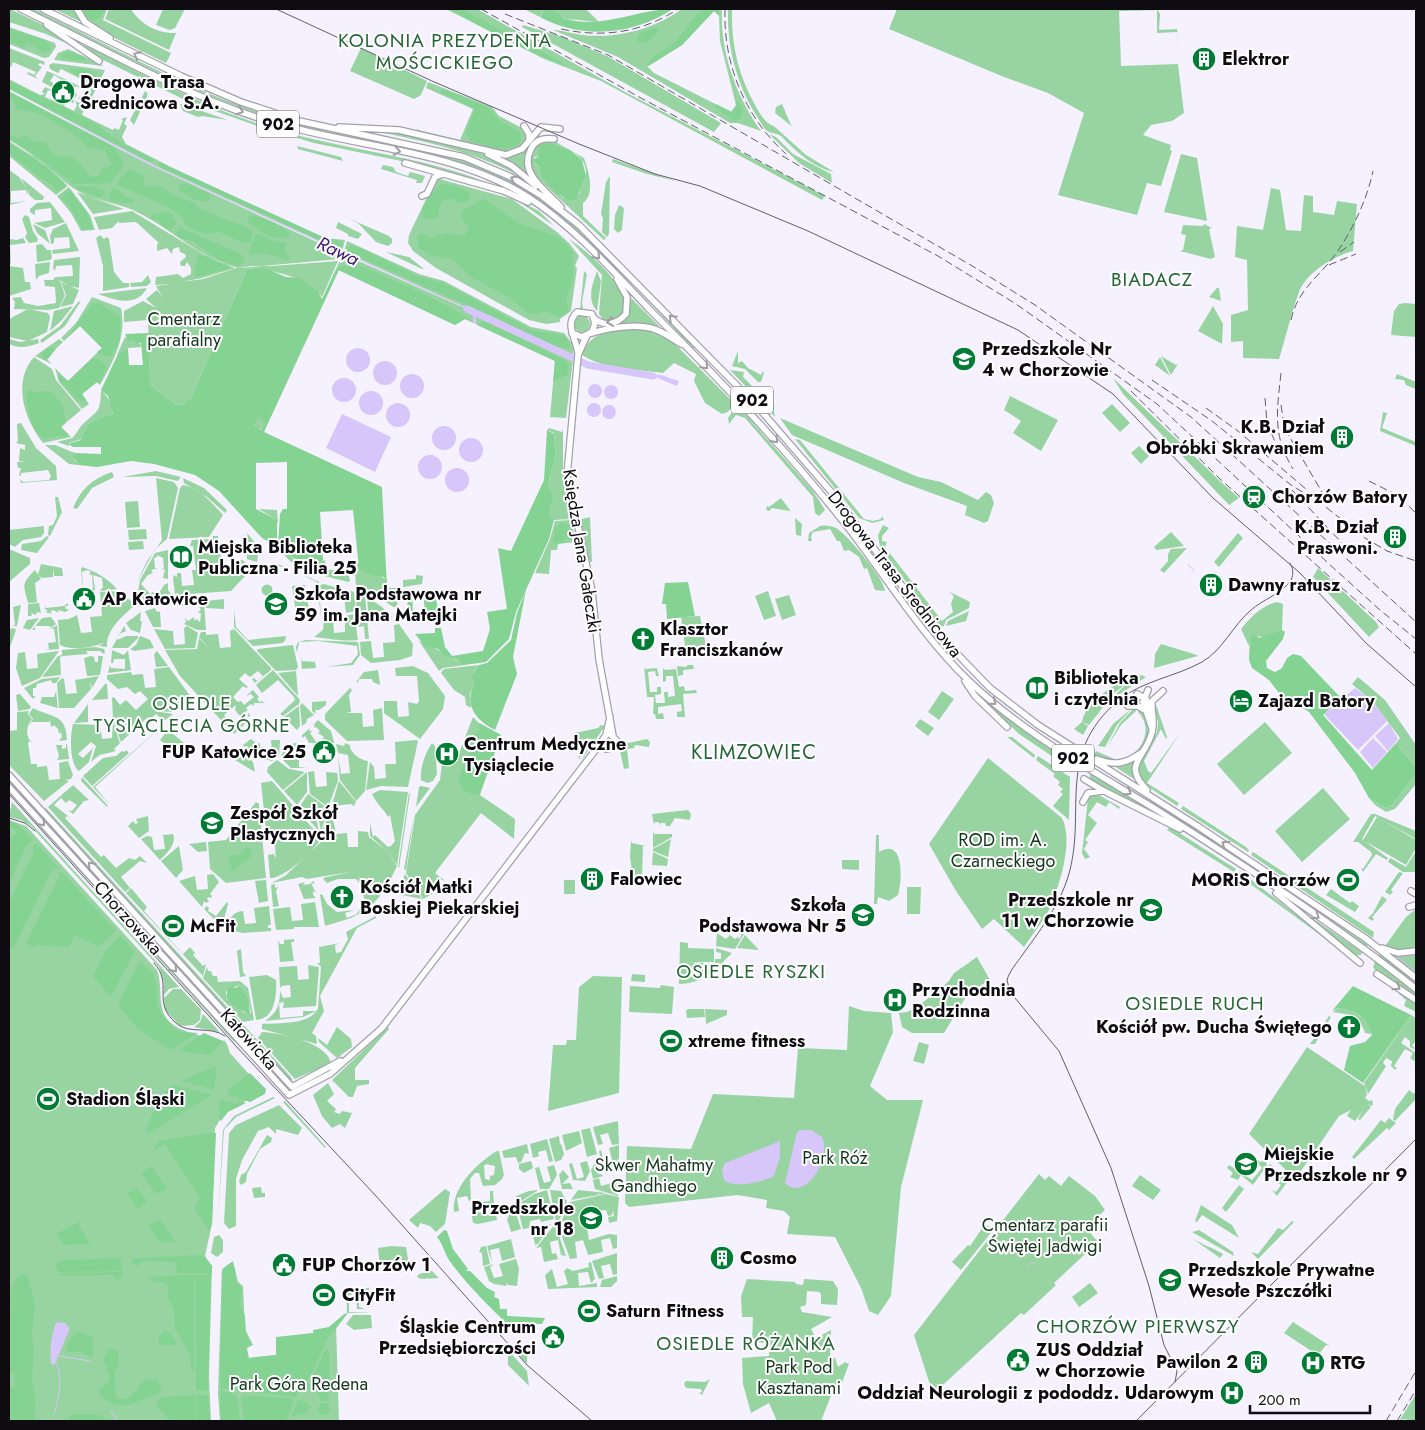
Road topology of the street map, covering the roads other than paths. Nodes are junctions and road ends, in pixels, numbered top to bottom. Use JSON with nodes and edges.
{"nodes":[{"id":1,"x":21,"y":9,"type":"edge"},
{"id":2,"x":43,"y":9,"type":"edge"},
{"id":3,"x":77,"y":9,"type":"edge"},
{"id":4,"x":40,"y":18,"type":"junction"},
{"id":5,"x":123,"y":48,"type":"junction"},
{"id":6,"x":99,"y":61,"type":"dead end"},
{"id":7,"x":524,"y":126,"type":"dead end"},
{"id":8,"x":329,"y":128,"type":"junction"},
{"id":9,"x":560,"y":129,"type":"dead end"},
{"id":10,"x":554,"y":139,"type":"dead end"},
{"id":11,"x":529,"y":141,"type":"junction"},
{"id":12,"x":467,"y":147,"type":"junction"},
{"id":13,"x":405,"y":163,"type":"dead end"},
{"id":14,"x":445,"y":174,"type":"junction"},
{"id":15,"x":544,"y":191,"type":"junction"},
{"id":16,"x":422,"y":196,"type":"dead end"},
{"id":17,"x":548,"y":211,"type":"junction"},
{"id":18,"x":569,"y":216,"type":"junction"},
{"id":19,"x":615,"y":274,"type":"junction"},
{"id":20,"x":594,"y":318,"type":"junction"},
{"id":21,"x":572,"y":333,"type":"junction"},
{"id":22,"x":588,"y":335,"type":"junction"},
{"id":23,"x":690,"y":349,"type":"junction"},
{"id":24,"x":578,"y":355,"type":"junction"},
{"id":25,"x":957,"y":669,"type":"junction"},
{"id":26,"x":1148,"y":690,"type":"dead end"},
{"id":27,"x":1163,"y":691,"type":"dead end"},
{"id":28,"x":1137,"y":694,"type":"dead end"},
{"id":29,"x":1144,"y":698,"type":"junction"},
{"id":30,"x":1128,"y":706,"type":"dead end"},
{"id":31,"x":1146,"y":711,"type":"junction"},
{"id":32,"x":1152,"y":713,"type":"junction"},
{"id":33,"x":1007,"y":727,"type":"dead end"},
{"id":34,"x":1152,"y":730,"type":"junction"},
{"id":35,"x":610,"y":735,"type":"junction"},
{"id":36,"x":602,"y":743,"type":"junction"},
{"id":37,"x":606,"y":749,"type":"junction"},
{"id":38,"x":1141,"y":752,"type":"junction"},
{"id":39,"x":1083,"y":754,"type":"junction"},
{"id":40,"x":590,"y":756,"type":"junction"},
{"id":41,"x":9,"y":775,"type":"edge"},
{"id":42,"x":1084,"y":779,"type":"dead end"},
{"id":43,"x":9,"y":787,"type":"edge"},
{"id":44,"x":1104,"y":792,"type":"junction"},
{"id":45,"x":1154,"y":797,"type":"junction"},
{"id":46,"x":1083,"y":802,"type":"dead end"},
{"id":47,"x":1196,"y":836,"type":"junction"},
{"id":48,"x":1261,"y":879,"type":"junction"},
{"id":49,"x":112,"y":887,"type":"junction"},
{"id":50,"x":105,"y":893,"type":"junction"},
{"id":51,"x":1416,"y":905,"type":"edge"},
{"id":52,"x":1409,"y":906,"type":"dead end"},
{"id":53,"x":1365,"y":938,"type":"junction"},
{"id":54,"x":1416,"y":951,"type":"edge"},
{"id":55,"x":1360,"y":963,"type":"dead end"},
{"id":56,"x":1377,"y":974,"type":"dead end"},
{"id":57,"x":1416,"y":978,"type":"edge"},
{"id":58,"x":1416,"y":990,"type":"edge"},
{"id":59,"x":206,"y":991,"type":"joint"},
{"id":60,"x":1416,"y":1000,"type":"edge"},
{"id":61,"x":230,"y":1017,"type":"junction"},
{"id":62,"x":223,"y":1023,"type":"junction"},
{"id":63,"x":384,"y":1024,"type":"junction"},
{"id":64,"x":248,"y":1050,"type":"joint"}],
"edges":[{"from":1,"to":4,"type":"main road","number":"902"},
{"from":2,"to":5,"type":"main road","number":"902"},
{"from":3,"to":5,"type":"main road"},
{"from":4,"to":6,"type":"main road"},
{"from":4,"to":17,"type":"main road","number":"902","one_way":true},
{"from":8,"to":5,"type":"main road","number":"902","one_way":true},
{"from":7,"to":11,"type":"main road"},
{"from":8,"to":12,"type":"main road"},
{"from":18,"to":8,"type":"main road","number":"902","one_way":true},
{"from":9,"to":11,"type":"main road"},
{"from":10,"to":15,"type":"main road"},
{"from":11,"to":12,"type":"main road"},
{"from":12,"to":15,"type":"main road"},
{"from":13,"to":14,"type":"main road"},
{"from":14,"to":16,"type":"main road"},
{"from":14,"to":17,"type":"main road"},
{"from":15,"to":18,"type":"main road"},
{"from":17,"to":19,"type":"main road","name":"Drogowa Trasa Średnicowa","number":"902","one_way":true},
{"from":39,"to":18,"type":"main road","name":"Drogowa Trasa Średnicowa","number":"902","one_way":true},
{"from":19,"to":20,"type":"main road","one_way":true},
{"from":19,"to":23,"type":"main road","name":"Drogowa Trasa Średnicowa","number":"902"},
{"from":20,"to":21,"type":"main road"},
{"from":20,"to":22,"type":"main road"},
{"from":21,"to":22,"type":"main road"},
{"from":21,"to":24,"type":"main road","name":"Księdza Jana Gałeczki"},
{"from":22,"to":23,"type":"main road"},
{"from":22,"to":24,"type":"main road","name":"Księdza Jana Gałeczki"},
{"from":23,"to":25,"type":"main road","name":"Drogowa Trasa Średnicowa","number":"902","one_way":true},
{"from":24,"to":35,"type":"main road","name":"Księdza Jana Gałeczki"},
{"from":25,"to":33,"type":"main road"},
{"from":25,"to":47,"type":"main road","name":"Drogowa Trasa Średnicowa","number":"902","one_way":true},
{"from":26,"to":29,"type":"main road"},
{"from":27,"to":32,"type":"main road"},
{"from":28,"to":29,"type":"main road"},
{"from":29,"to":31,"type":"main road"},
{"from":29,"to":32,"type":"main road"},
{"from":30,"to":31,"type":"main road"},
{"from":31,"to":34,"type":"main road"},
{"from":32,"to":34,"type":"main road"},
{"from":34,"to":38,"type":"main road"},
{"from":35,"to":36,"type":"main road"},
{"from":35,"to":37,"type":"main road"},
{"from":36,"to":37,"type":"main road"},
{"from":36,"to":40,"type":"main road"},
{"from":37,"to":40,"type":"main road"},
{"from":38,"to":39,"type":"main road"},
{"from":38,"to":45,"type":"main road"},
{"from":39,"to":45,"type":"main road","name":"Drogowa Trasa Średnicowa","number":"902"},
{"from":40,"to":63,"type":"main road"},
{"from":49,"to":41,"type":"main road","name":"Chorzowska","one_way":true},
{"from":42,"to":44,"type":"main road"},
{"from":43,"to":50,"type":"main road","name":"Chorzowska","one_way":true},
{"from":44,"to":46,"type":"main road"},
{"from":44,"to":47,"type":"main road"},
{"from":53,"to":45,"type":"main road","name":"Drogowa Trasa Średnicowa","number":"902","one_way":true},
{"from":47,"to":48,"type":"main road","name":"Drogowa Trasa Średnicowa","number":"902"},
{"from":48,"to":55,"type":"main road"},
{"from":48,"to":58,"type":"main road","name":"Drogowa Trasa Średnicowa","number":"902","one_way":true},
{"from":49,"to":50,"type":"main road"},
{"from":49,"to":59,"type":"main road","name":"Chorzowska"},
{"from":50,"to":62,"type":"main road","name":"Chorzowska","one_way":true},
{"from":51,"to":52,"type":"main road"},
{"from":53,"to":54,"type":"main road"},
{"from":53,"to":57,"type":"main road","name":"Drogowa Trasa Średnicowa","number":"902"},
{"from":56,"to":60,"type":"main road","one_way":true},
{"from":59,"to":61,"type":"main road","name":"Katowicka"},
{"from":61,"to":62,"type":"main road"},
{"from":61,"to":63,"type":"main road","name":"Katowicka"},
{"from":62,"to":64,"type":"main road","name":"Chorzowska"},
{"from":63,"to":64,"type":"main road","name":"Katowicka"}]}
